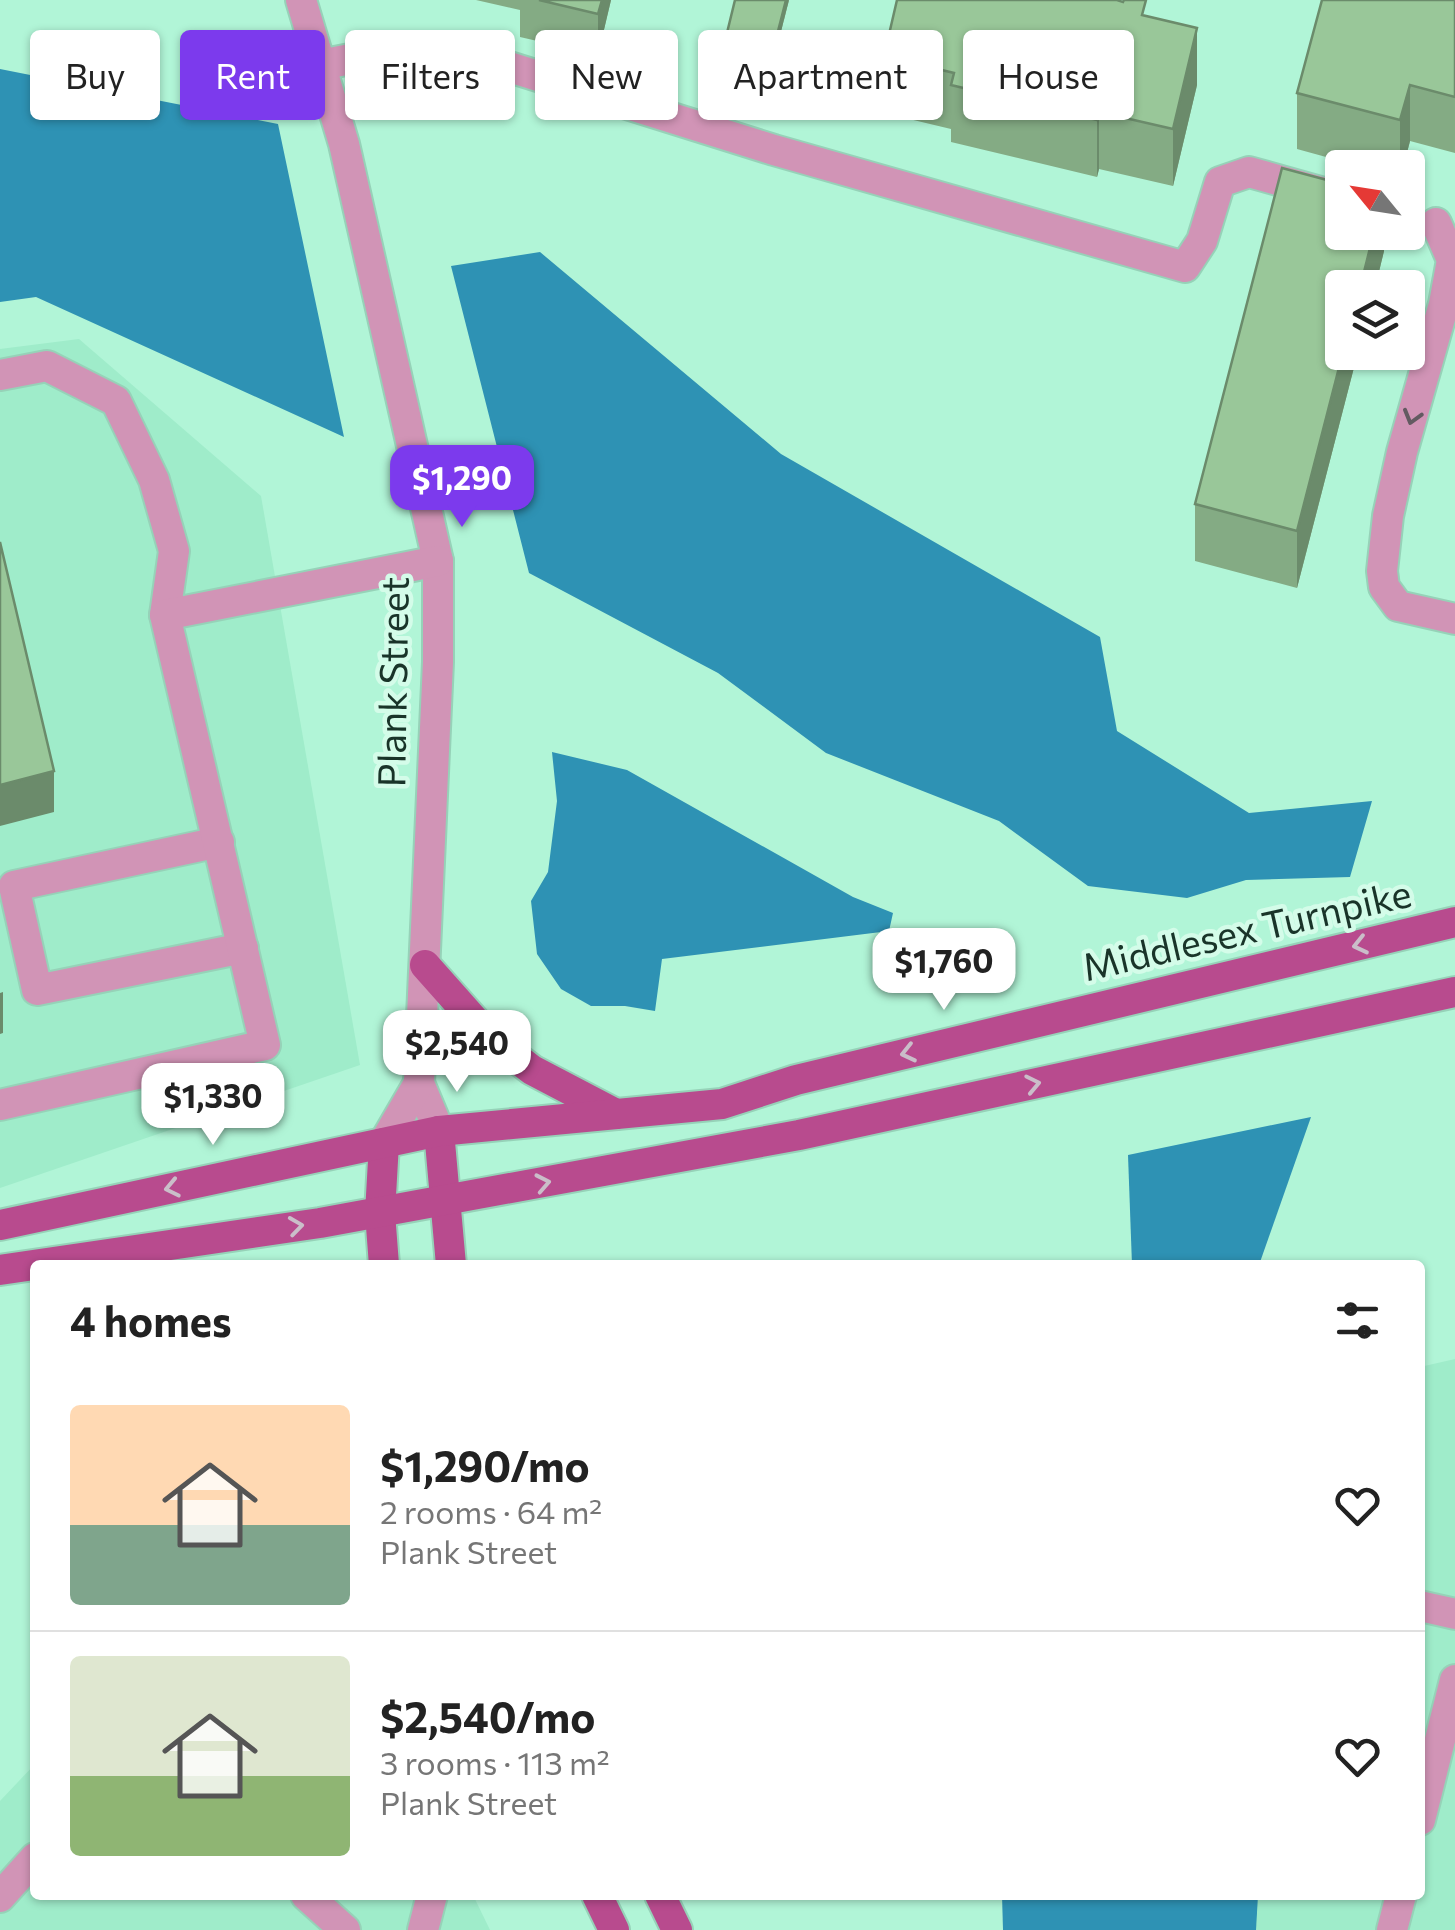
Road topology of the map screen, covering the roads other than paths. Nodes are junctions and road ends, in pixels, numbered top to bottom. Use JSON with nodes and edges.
{"nodes":[{"id":1,"x":301,"y":0,"type":"edge"},
{"id":2,"x":310,"y":30,"type":"edge"},
{"id":3,"x":325,"y":64,"type":"edge"},
{"id":4,"x":325,"y":81,"type":"edge"},
{"id":5,"x":1325,"y":193,"type":"edge"},
{"id":6,"x":1433,"y":222,"type":"edge"},
{"id":7,"x":0,"y":375,"type":"edge"},
{"id":8,"x":438,"y":562,"type":"junction"},
{"id":9,"x":166,"y":615,"type":"junction"},
{"id":10,"x":1455,"y":619,"type":"edge"},
{"id":11,"x":218,"y":842,"type":"junction"},
{"id":12,"x":1455,"y":922,"type":"edge"},
{"id":13,"x":243,"y":948,"type":"junction"},
{"id":14,"x":425,"y":965,"type":"junction"},
{"id":15,"x":1455,"y":992,"type":"edge"},
{"id":16,"x":419,"y":1083,"type":"junction"},
{"id":17,"x":0,"y":1105,"type":"edge"},
{"id":18,"x":616,"y":1114,"type":"junction"},
{"id":19,"x":439,"y":1131,"type":"junction"},
{"id":20,"x":384,"y":1142,"type":"junction"},
{"id":21,"x":447,"y":1201,"type":"junction"},
{"id":22,"x":380,"y":1213,"type":"junction"},
{"id":23,"x":0,"y":1224,"type":"edge"},
{"id":24,"x":67,"y":1260,"type":"edge"},
{"id":25,"x":384,"y":1260,"type":"edge"},
{"id":26,"x":451,"y":1260,"type":"edge"},
{"id":27,"x":1425,"y":1607,"type":"edge"},
{"id":28,"x":1455,"y":1614,"type":"edge"},
{"id":29,"x":1455,"y":1680,"type":"edge"},
{"id":30,"x":1425,"y":1800,"type":"edge"},
{"id":31,"x":30,"y":1864,"type":"edge"},
{"id":32,"x":0,"y":1897,"type":"edge"},
{"id":33,"x":311,"y":1900,"type":"edge"},
{"id":34,"x":431,"y":1900,"type":"edge"},
{"id":35,"x":599,"y":1900,"type":"edge"},
{"id":36,"x":662,"y":1900,"type":"edge"},
{"id":37,"x":1400,"y":1900,"type":"edge"},
{"id":38,"x":344,"y":1930,"type":"edge"},
{"id":39,"x":423,"y":1930,"type":"edge"},
{"id":40,"x":614,"y":1930,"type":"edge"},
{"id":41,"x":677,"y":1930,"type":"edge"},
{"id":42,"x":1392,"y":1930,"type":"edge"}],
"edges":[{"from":1,"to":2,"type":"street","name":"Plank Street"},
{"from":3,"to":5,"type":"street"},
{"from":4,"to":8,"type":"street","name":"Plank Street"},
{"from":6,"to":10,"type":"street","one_way":true},
{"from":7,"to":9,"type":"street"},
{"from":8,"to":9,"type":"street"},
{"from":8,"to":14,"type":"street","name":"Plank Street"},
{"from":9,"to":11,"type":"street"},
{"from":11,"to":13,"type":"street"},
{"from":11,"to":13,"type":"street"},
{"from":12,"to":18,"type":"main road","name":"Middlesex Turnpike","one_way":true},
{"from":13,"to":17,"type":"street"},
{"from":14,"to":16,"type":"street","name":"Plank Street"},
{"from":14,"to":18,"type":"main road"},
{"from":21,"to":15,"type":"main road","one_way":true},
{"from":16,"to":19,"type":"street","name":"Plank Street"},
{"from":16,"to":20,"type":"street","name":"Plank Street"},
{"from":18,"to":19,"type":"main road","name":"Middlesex Turnpike"},
{"from":19,"to":20,"type":"main road","name":"Middlesex Turnpike"},
{"from":19,"to":21,"type":"main road"},
{"from":20,"to":22,"type":"main road"},
{"from":20,"to":23,"type":"main road","name":"Middlesex Turnpike","one_way":true},
{"from":21,"to":22,"type":"main road"},
{"from":21,"to":26,"type":"main road"},
{"from":24,"to":22,"type":"main road","one_way":true},
{"from":22,"to":25,"type":"main road"},
{"from":27,"to":28,"type":"street"},
{"from":29,"to":30,"type":"street"},
{"from":31,"to":32,"type":"street"},
{"from":33,"to":38,"type":"street"},
{"from":34,"to":39,"type":"street"},
{"from":35,"to":40,"type":"main road"},
{"from":36,"to":41,"type":"main road"},
{"from":37,"to":42,"type":"street"}]}
